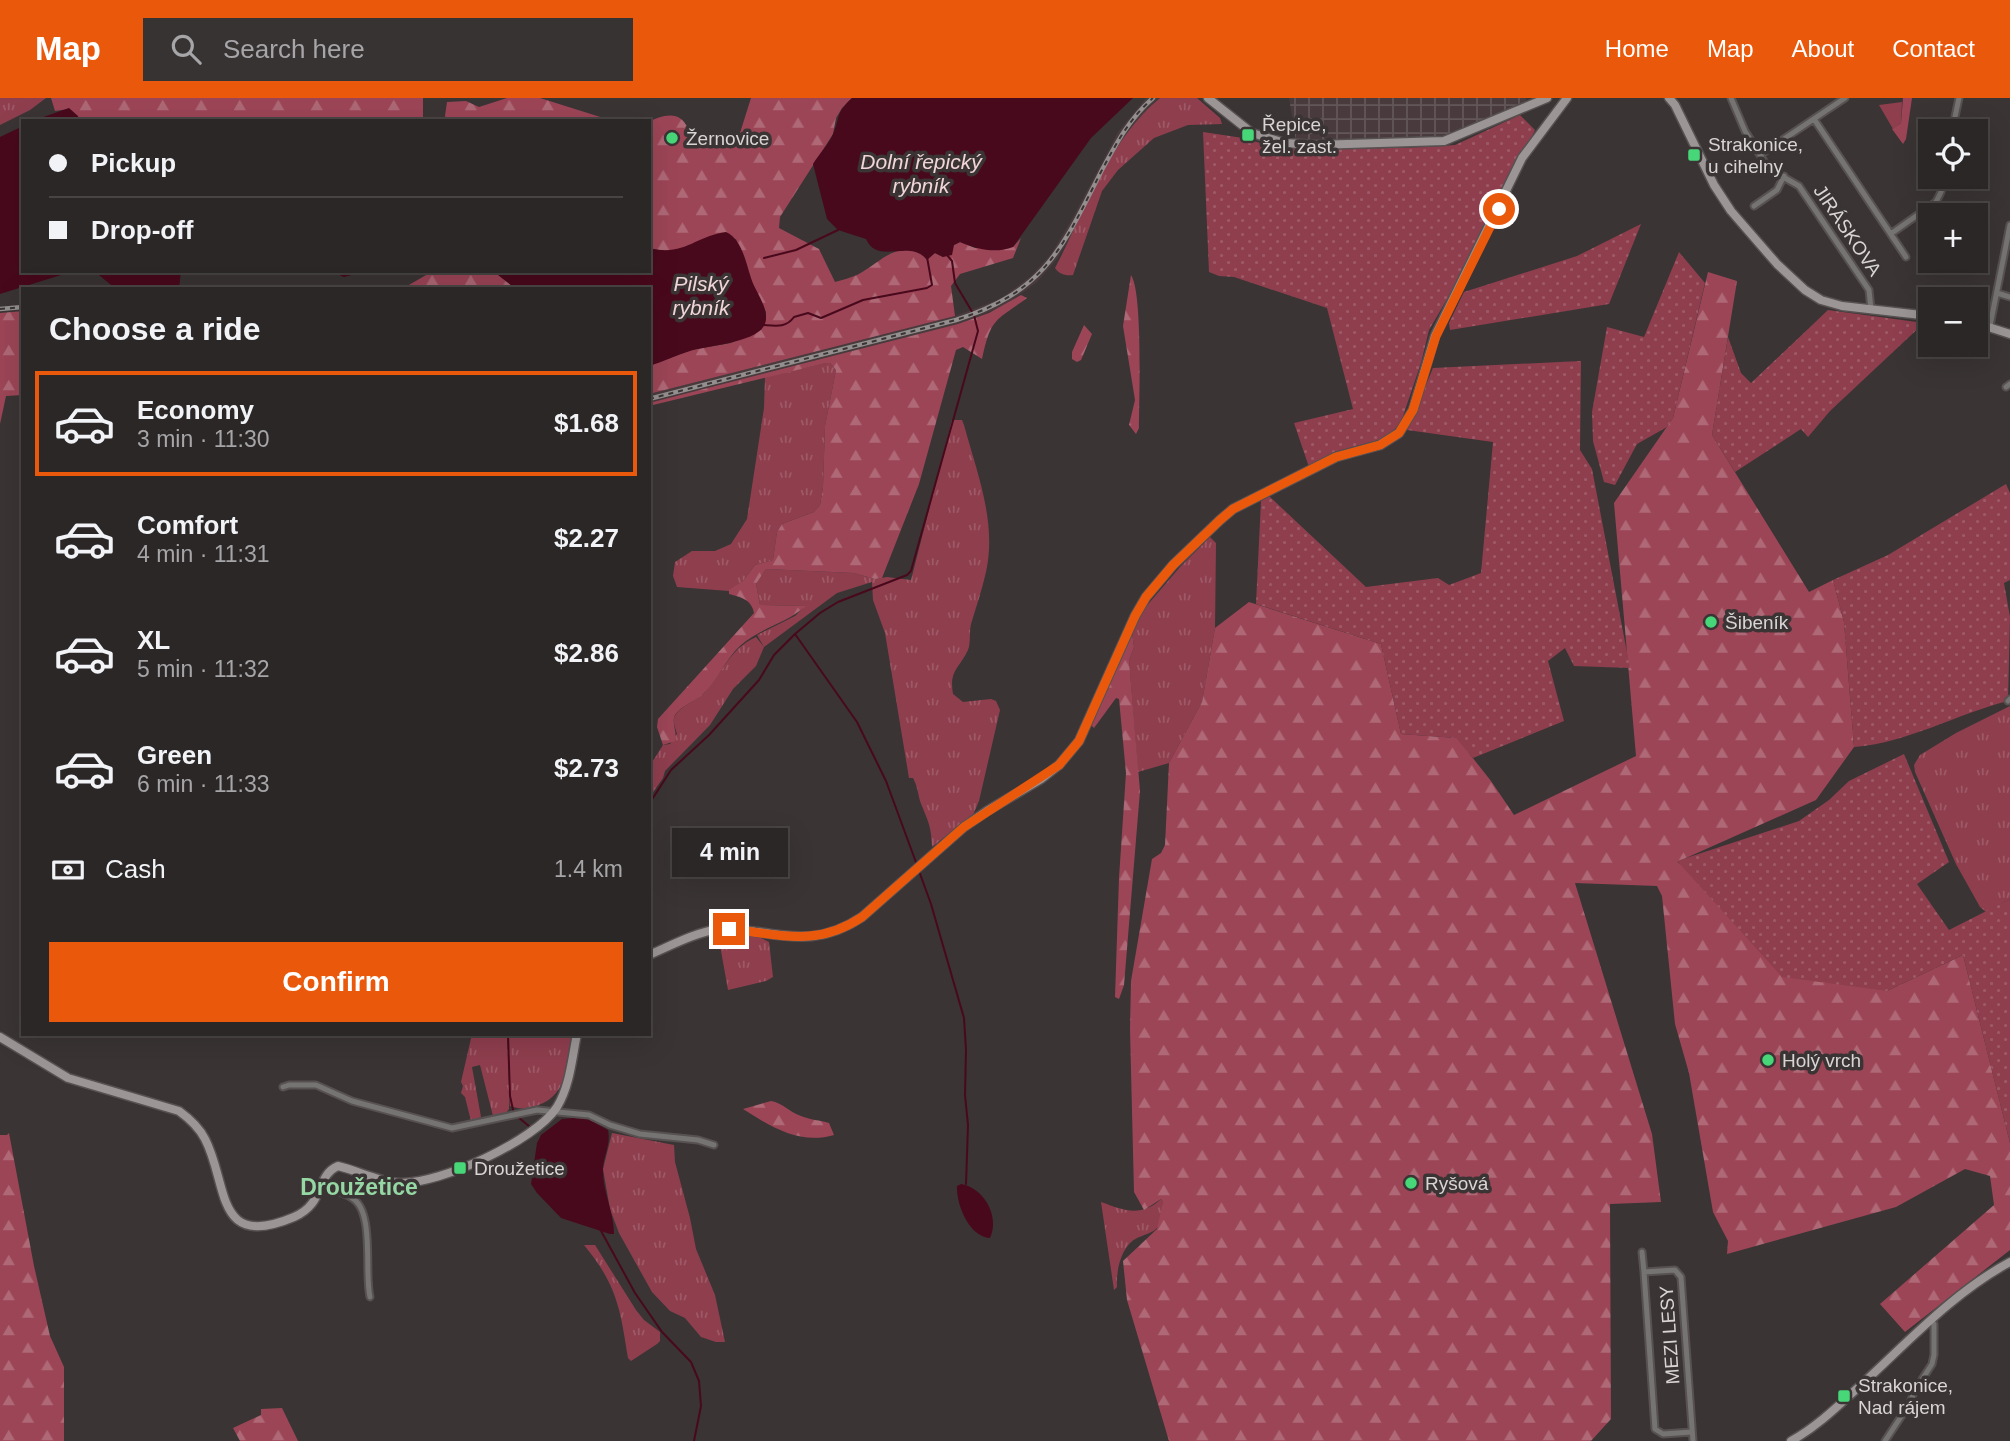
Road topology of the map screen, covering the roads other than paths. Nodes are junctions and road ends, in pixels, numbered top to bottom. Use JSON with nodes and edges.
{"nodes":[{"id":1,"x":1208,"y":98,"type":"edge"},
{"id":2,"x":1547,"y":98,"type":"edge"},
{"id":3,"x":1567,"y":98,"type":"edge"},
{"id":4,"x":1669,"y":98,"type":"edge"},
{"id":5,"x":1731,"y":98,"type":"edge"},
{"id":6,"x":1845,"y":98,"type":"edge"},
{"id":7,"x":1959,"y":98,"type":"edge"},
{"id":8,"x":1814,"y":119,"type":"junction"},
{"id":9,"x":1955,"y":119,"type":"edge"},
{"id":10,"x":1760,"y":155,"type":"junction"},
{"id":11,"x":1784,"y":176,"type":"junction"},
{"id":12,"x":1942,"y":189,"type":"edge"},
{"id":13,"x":1754,"y":206,"type":"dead end"},
{"id":14,"x":2010,"y":225,"type":"edge"},
{"id":15,"x":1892,"y":233,"type":"junction"},
{"id":16,"x":1906,"y":257,"type":"dead end"},
{"id":17,"x":1997,"y":293,"type":"junction"},
{"id":18,"x":2010,"y":296,"type":"edge"},
{"id":19,"x":1871,"y":309,"type":"junction"},
{"id":20,"x":1918,"y":315,"type":"edge"},
{"id":21,"x":1990,"y":326,"type":"joint"},
{"id":22,"x":2010,"y":334,"type":"edge"},
{"id":23,"x":651,"y":954,"type":"edge"},
{"id":24,"x":577,"y":1036,"type":"edge"},
{"id":25,"x":0,"y":1037,"type":"edge"},
{"id":26,"x":283,"y":1087,"type":"dead end"},
{"id":27,"x":553,"y":1111,"type":"junction"},
{"id":28,"x":714,"y":1145,"type":"dead end"},
{"id":29,"x":322,"y":1185,"type":"junction"},
{"id":30,"x":1642,"y":1252,"type":"dead end"},
{"id":31,"x":2010,"y":1262,"type":"edge"},
{"id":32,"x":1644,"y":1272,"type":"junction"},
{"id":33,"x":370,"y":1297,"type":"dead end"},
{"id":34,"x":1931,"y":1320,"type":"junction"},
{"id":35,"x":1692,"y":1432,"type":"junction"},
{"id":36,"x":1693,"y":1441,"type":"edge"},
{"id":37,"x":1791,"y":1441,"type":"edge"},
{"id":38,"x":1885,"y":1441,"type":"edge"}],
"edges":[{"from":1,"to":2,"type":"street"},
{"from":3,"to":23,"type":"street"},
{"from":4,"to":19,"type":"street"},
{"from":5,"to":10,"type":"street","name":"JIRÁSKOVA"},
{"from":6,"to":8,"type":"street"},
{"from":7,"to":9,"type":"street"},
{"from":8,"to":10,"type":"street"},
{"from":8,"to":15,"type":"street"},
{"from":10,"to":11,"type":"street","name":"JIRÁSKOVA"},
{"from":11,"to":13,"type":"street"},
{"from":11,"to":19,"type":"street","name":"JIRÁSKOVA"},
{"from":12,"to":15,"type":"street"},
{"from":14,"to":17,"type":"street"},
{"from":15,"to":16,"type":"street"},
{"from":17,"to":18,"type":"street"},
{"from":17,"to":21,"type":"street"},
{"from":19,"to":20,"type":"street"},
{"from":21,"to":22,"type":"street"},
{"from":24,"to":27,"type":"street"},
{"from":25,"to":29,"type":"street"},
{"from":26,"to":27,"type":"street"},
{"from":27,"to":28,"type":"street"},
{"from":27,"to":29,"type":"street"},
{"from":29,"to":33,"type":"street"},
{"from":30,"to":32,"type":"street","name":"MEZI LESY"},
{"from":31,"to":34,"type":"street"},
{"from":32,"to":35,"type":"street","name":"MEZI LESY"},
{"from":32,"to":35,"type":"street","name":"MEZI LESY"},
{"from":34,"to":37,"type":"street"},
{"from":34,"to":38,"type":"street"},
{"from":35,"to":36,"type":"street","name":"MEZI LESY"}]}
